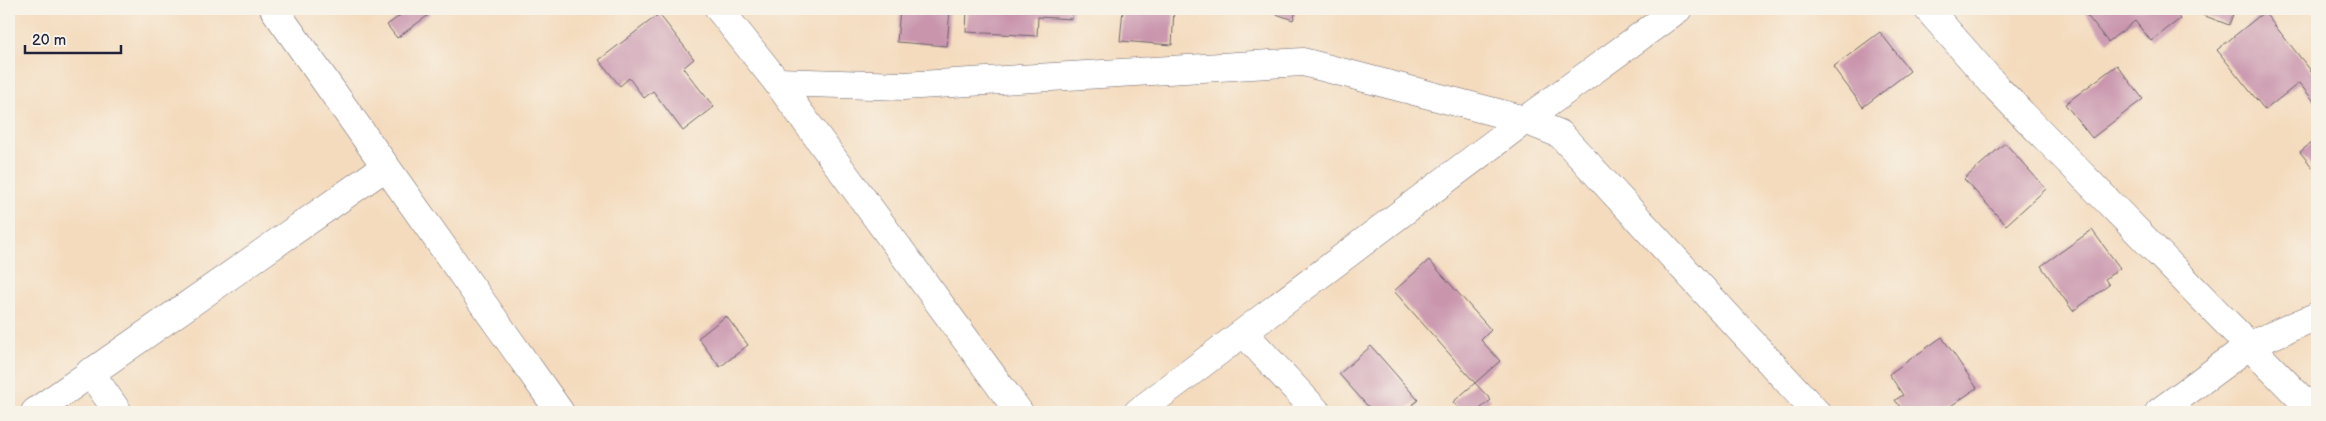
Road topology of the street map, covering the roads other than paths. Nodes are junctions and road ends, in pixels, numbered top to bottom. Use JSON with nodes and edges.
{"nodes":[{"id":1,"x":274,"y":9,"type":"edge"},
{"id":2,"x":719,"y":9,"type":"edge"},
{"id":3,"x":1678,"y":9,"type":"edge"},
{"id":4,"x":1928,"y":9,"type":"edge"},
{"id":5,"x":777,"y":82,"type":"junction"},
{"id":6,"x":1525,"y":120,"type":"junction"},
{"id":7,"x":385,"y":167,"type":"junction"},
{"id":8,"x":2317,"y":316,"type":"edge"},
{"id":9,"x":1244,"y":333,"type":"junction"},
{"id":10,"x":2250,"y":345,"type":"junction"},
{"id":11,"x":90,"y":372,"type":"junction"},
{"id":12,"x":35,"y":412,"type":"edge"},
{"id":13,"x":118,"y":412,"type":"edge"},
{"id":14,"x":560,"y":412,"type":"edge"},
{"id":15,"x":1019,"y":412,"type":"edge"},
{"id":16,"x":1138,"y":412,"type":"edge"},
{"id":17,"x":1317,"y":412,"type":"edge"},
{"id":18,"x":1816,"y":412,"type":"edge"},
{"id":19,"x":2159,"y":412,"type":"edge"},
{"id":20,"x":2314,"y":412,"type":"edge"}],
"edges":[{"from":1,"to":7,"type":"street"},
{"from":2,"to":5,"type":"street"},
{"from":3,"to":6,"type":"street"},
{"from":4,"to":10,"type":"street"},
{"from":5,"to":6,"type":"street"},
{"from":5,"to":15,"type":"street"},
{"from":6,"to":9,"type":"street"},
{"from":6,"to":18,"type":"street"},
{"from":7,"to":11,"type":"street"},
{"from":7,"to":14,"type":"street"},
{"from":8,"to":10,"type":"street"},
{"from":9,"to":16,"type":"street"},
{"from":9,"to":17,"type":"street"},
{"from":10,"to":19,"type":"street"},
{"from":10,"to":20,"type":"street"},
{"from":11,"to":12,"type":"street"},
{"from":11,"to":13,"type":"street"}]}
